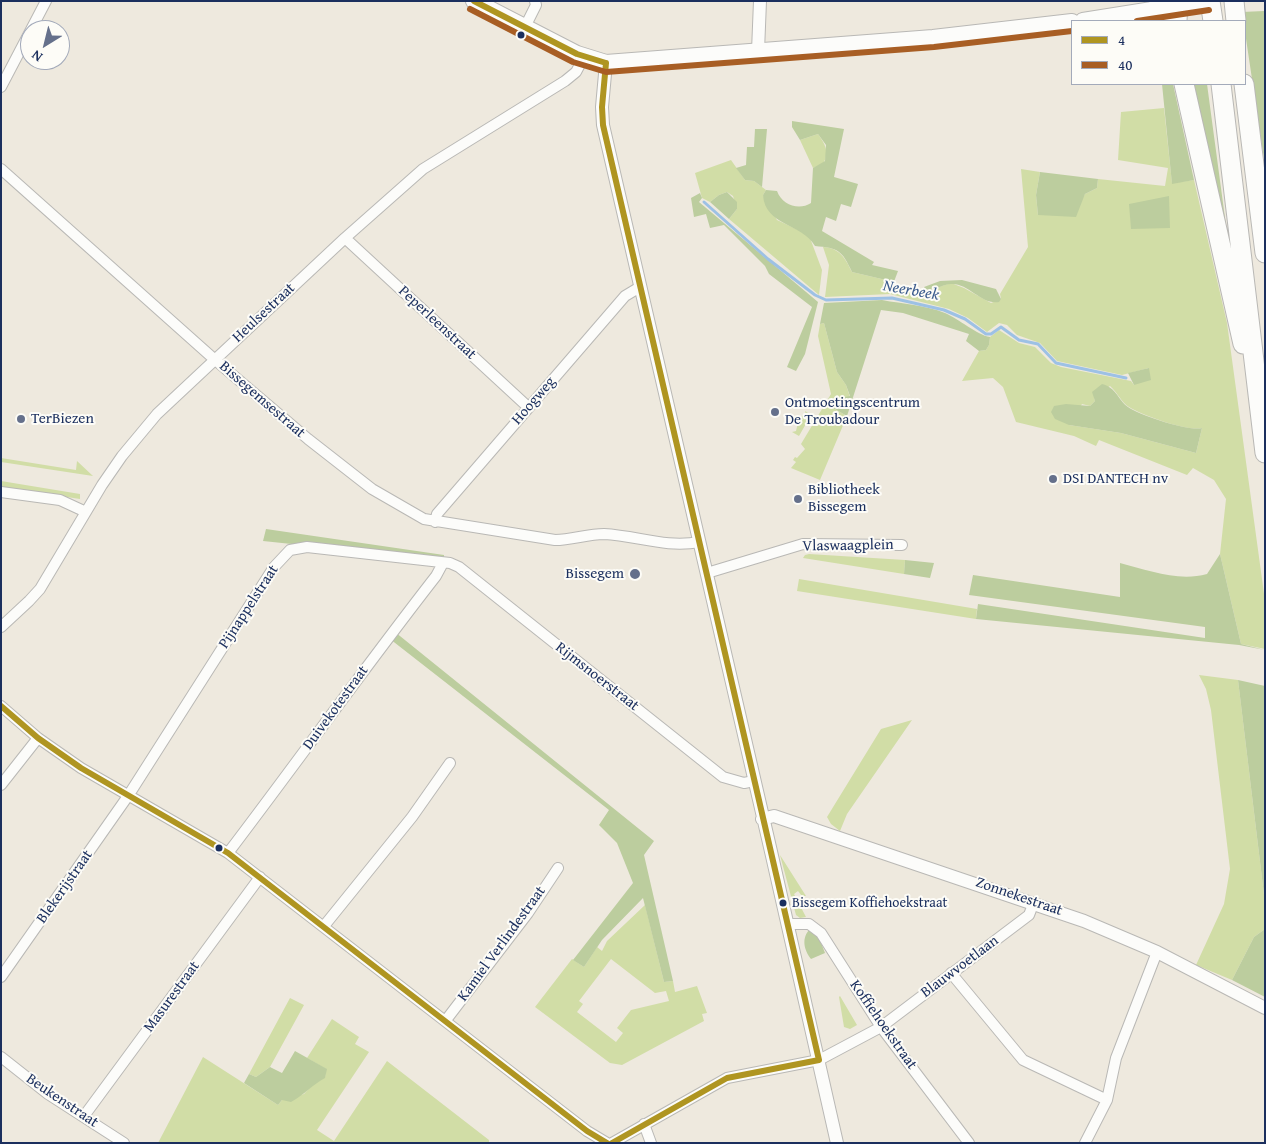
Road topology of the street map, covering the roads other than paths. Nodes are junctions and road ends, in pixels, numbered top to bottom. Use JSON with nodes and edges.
{"nodes":[{"id":1,"x":46,"y":1,"type":"edge"},
{"id":2,"x":474,"y":1,"type":"edge"},
{"id":3,"x":535,"y":1,"type":"edge"},
{"id":4,"x":760,"y":1,"type":"edge"},
{"id":5,"x":1234,"y":1,"type":"edge"},
{"id":6,"x":1191,"y":6,"type":"edge"},
{"id":7,"x":1161,"y":11,"type":"edge"},
{"id":8,"x":1091,"y":20,"type":"edge"},
{"id":9,"x":1212,"y":20,"type":"edge"},
{"id":10,"x":1236,"y":20,"type":"edge"},
{"id":11,"x":1071,"y":22,"type":"edge"},
{"id":12,"x":525,"y":27,"type":"junction"},
{"id":13,"x":758,"y":51,"type":"junction"},
{"id":14,"x":584,"y":57,"type":"junction"},
{"id":15,"x":606,"y":62,"type":"junction"},
{"id":16,"x":1184,"y":85,"type":"edge"},
{"id":17,"x":1221,"y":85,"type":"edge"},
{"id":18,"x":1244,"y":85,"type":"edge"},
{"id":19,"x":1,"y":87,"type":"edge"},
{"id":20,"x":1,"y":169,"type":"edge"},
{"id":21,"x":345,"y":238,"type":"junction"},
{"id":22,"x":1265,"y":253,"type":"edge"},
{"id":23,"x":640,"y":287,"type":"junction"},
{"id":24,"x":214,"y":359,"type":"junction"},
{"id":25,"x":528,"y":407,"type":"junction"},
{"id":26,"x":1261,"y":424,"type":"junction"},
{"id":27,"x":1265,"y":453,"type":"edge"},
{"id":28,"x":1,"y":492,"type":"edge"},
{"id":29,"x":86,"y":512,"type":"junction"},
{"id":30,"x":435,"y":522,"type":"junction"},
{"id":31,"x":700,"y":542,"type":"junction"},
{"id":32,"x":902,"y":545,"type":"dead end"},
{"id":33,"x":443,"y":562,"type":"junction"},
{"id":34,"x":707,"y":573,"type":"junction"},
{"id":35,"x":1,"y":626,"type":"edge"},
{"id":36,"x":1,"y":706,"type":"edge"},
{"id":37,"x":38,"y":738,"type":"junction"},
{"id":38,"x":450,"y":763,"type":"dead end"},
{"id":39,"x":754,"y":781,"type":"junction"},
{"id":40,"x":1,"y":784,"type":"edge"},
{"id":41,"x":128,"y":796,"type":"junction"},
{"id":42,"x":762,"y":819,"type":"junction"},
{"id":43,"x":228,"y":853,"type":"junction"},
{"id":44,"x":558,"y":868,"type":"dead end"},
{"id":45,"x":260,"y":877,"type":"junction"},
{"id":46,"x":1034,"y":902,"type":"junction"},
{"id":47,"x":789,"y":924,"type":"junction"},
{"id":48,"x":324,"y":926,"type":"junction"},
{"id":49,"x":1157,"y":952,"type":"junction"},
{"id":50,"x":951,"y":973,"type":"junction"},
{"id":51,"x":1,"y":977,"type":"edge"},
{"id":52,"x":1265,"y":1008,"type":"edge"},
{"id":53,"x":446,"y":1020,"type":"junction"},
{"id":54,"x":881,"y":1027,"type":"junction"},
{"id":55,"x":1,"y":1057,"type":"edge"},
{"id":56,"x":819,"y":1060,"type":"junction"},
{"id":57,"x":1107,"y":1100,"type":"junction"},
{"id":58,"x":84,"y":1116,"type":"junction"},
{"id":59,"x":644,"y":1124,"type":"junction"},
{"id":60,"x":124,"y":1143,"type":"edge"},
{"id":61,"x":607,"y":1143,"type":"edge"},
{"id":62,"x":612,"y":1143,"type":"edge"},
{"id":63,"x":651,"y":1143,"type":"edge"},
{"id":64,"x":837,"y":1143,"type":"edge"},
{"id":65,"x":969,"y":1143,"type":"edge"},
{"id":66,"x":1085,"y":1143,"type":"edge"}],
"edges":[{"from":1,"to":19,"type":"street"},
{"from":2,"to":12,"type":"main road"},
{"from":3,"to":12,"type":"street"},
{"from":4,"to":13,"type":"street"},
{"from":5,"to":10,"type":"highway"},
{"from":6,"to":7,"type":"main road"},
{"from":6,"to":9,"type":"highway"},
{"from":7,"to":8,"type":"main road"},
{"from":11,"to":13,"type":"main road"},
{"from":12,"to":14,"type":"main road"},
{"from":13,"to":15,"type":"main road"},
{"from":14,"to":15,"type":"main road"},
{"from":14,"to":21,"type":"street","name":"Heulsestraat"},
{"from":15,"to":23,"type":"street"},
{"from":16,"to":26,"type":"highway"},
{"from":17,"to":26,"type":"highway"},
{"from":18,"to":22,"type":"highway"},
{"from":20,"to":24,"type":"street","name":"Bissegemsestraat"},
{"from":21,"to":24,"type":"street","name":"Heulsestraat"},
{"from":21,"to":25,"type":"street","name":"Peperleenstraat"},
{"from":23,"to":25,"type":"street","name":"Hoogweg"},
{"from":23,"to":31,"type":"street"},
{"from":24,"to":29,"type":"street","name":"Heulsestraat"},
{"from":24,"to":30,"type":"street","name":"Bissegemsestraat"},
{"from":25,"to":30,"type":"street","name":"Hoogweg"},
{"from":26,"to":27,"type":"highway"},
{"from":28,"to":29,"type":"street"},
{"from":29,"to":35,"type":"street","name":"Heulsestraat"},
{"from":30,"to":31,"type":"street","name":"Bissegemsestraat"},
{"from":31,"to":34,"type":"street"},
{"from":32,"to":34,"type":"street","name":"Vlaswaagplein"},
{"from":33,"to":39,"type":"street","name":"Rijmsnoerstraat"},
{"from":33,"to":41,"type":"street","name":"Pijnappelstraat"},
{"from":33,"to":43,"type":"street","name":"Duivekotestraat"},
{"from":34,"to":39,"type":"street"},
{"from":36,"to":37,"type":"street"},
{"from":37,"to":40,"type":"street"},
{"from":37,"to":41,"type":"street"},
{"from":38,"to":48,"type":"street"},
{"from":39,"to":42,"type":"street"},
{"from":41,"to":43,"type":"street"},
{"from":41,"to":51,"type":"street","name":"Blekerijstraat"},
{"from":42,"to":46,"type":"street","name":"Zonnekestraat"},
{"from":42,"to":47,"type":"street"},
{"from":43,"to":45,"type":"street"},
{"from":44,"to":53,"type":"street","name":"Kamiel Verlindestraat"},
{"from":45,"to":48,"type":"street"},
{"from":45,"to":58,"type":"street","name":"Masurestraat"},
{"from":46,"to":49,"type":"street","name":"Zonnekestraat"},
{"from":46,"to":50,"type":"street","name":"Blauwvoetlaan"},
{"from":47,"to":54,"type":"street","name":"Koffiehoekstraat"},
{"from":47,"to":56,"type":"street"},
{"from":48,"to":53,"type":"street"},
{"from":49,"to":52,"type":"street","name":"Zonnekestraat"},
{"from":49,"to":57,"type":"street"},
{"from":50,"to":54,"type":"street","name":"Blauwvoetlaan"},
{"from":50,"to":57,"type":"street"},
{"from":53,"to":61,"type":"street"},
{"from":54,"to":56,"type":"street","name":"Blauwvoetlaan"},
{"from":54,"to":65,"type":"street","name":"Koffiehoekstraat"},
{"from":55,"to":58,"type":"street","name":"Beukenstraat"},
{"from":56,"to":59,"type":"street","name":"Blauwvoetlaan"},
{"from":56,"to":64,"type":"street"},
{"from":57,"to":66,"type":"street"},
{"from":58,"to":60,"type":"street","name":"Beukenstraat"},
{"from":59,"to":62,"type":"street","name":"Blauwvoetlaan"},
{"from":59,"to":63,"type":"street"}]}
